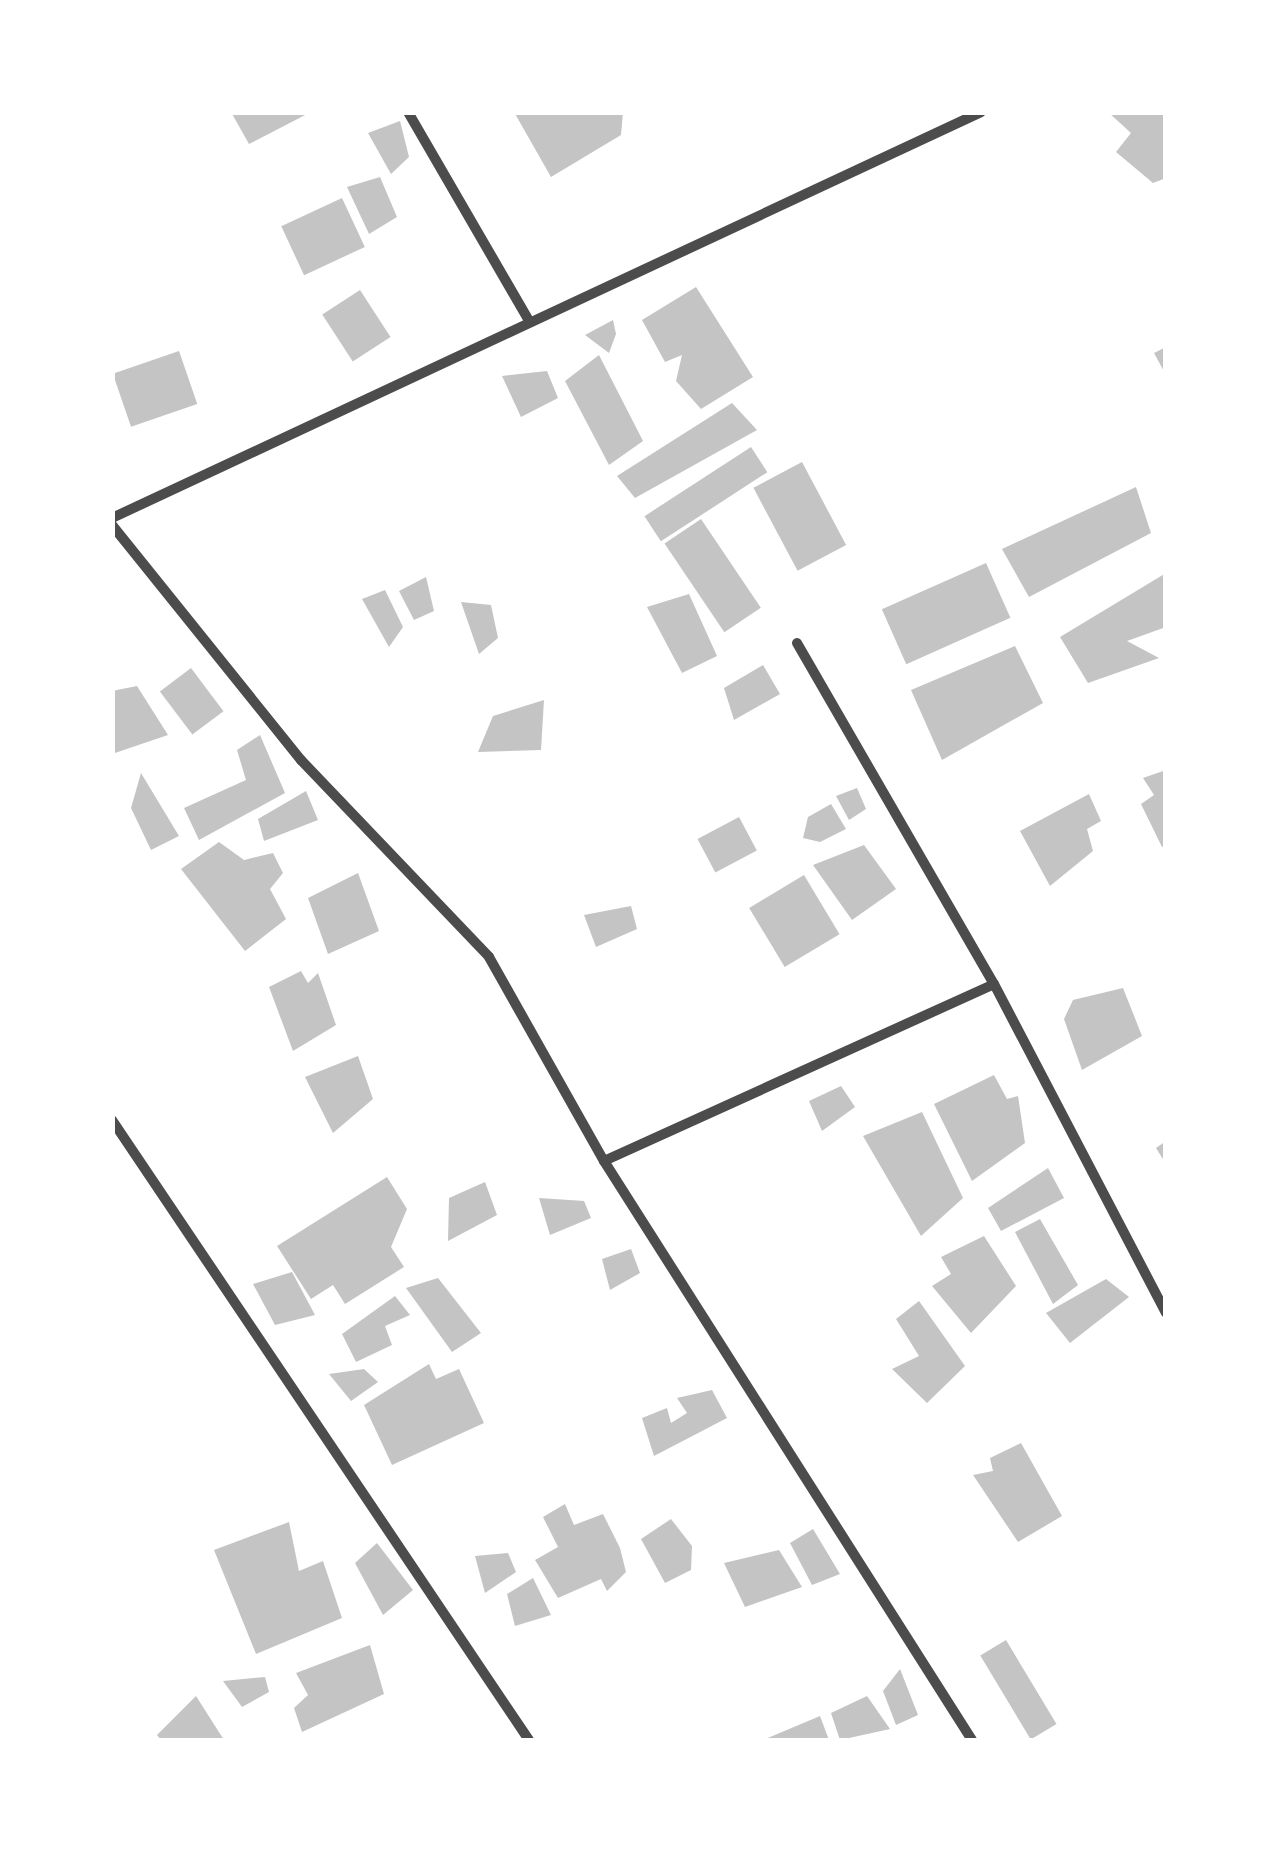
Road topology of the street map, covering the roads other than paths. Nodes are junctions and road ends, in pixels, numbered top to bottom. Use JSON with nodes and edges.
{"nodes":[{"id":1,"x":408,"y":112,"type":"edge"},
{"id":2,"x":981,"y":112,"type":"edge"},
{"id":3,"x":528,"y":319,"type":"junction"},
{"id":4,"x":112,"y":521,"type":"edge"},
{"id":5,"x":797,"y":643,"type":"dead end"},
{"id":6,"x":994,"y":984,"type":"junction"},
{"id":7,"x":112,"y":1120,"type":"edge"},
{"id":8,"x":604,"y":1161,"type":"junction"},
{"id":9,"x":1166,"y":1313,"type":"edge"},
{"id":10,"x":529,"y":1740,"type":"edge"},
{"id":11,"x":972,"y":1740,"type":"edge"}],
"edges":[{"from":1,"to":3,"type":"street"},
{"from":2,"to":3,"type":"street"},
{"from":3,"to":4,"type":"street"},
{"from":4,"to":8,"type":"street"},
{"from":5,"to":6,"type":"street"},
{"from":6,"to":8,"type":"street"},
{"from":6,"to":9,"type":"street"},
{"from":7,"to":10,"type":"street"},
{"from":8,"to":11,"type":"street"}]}
